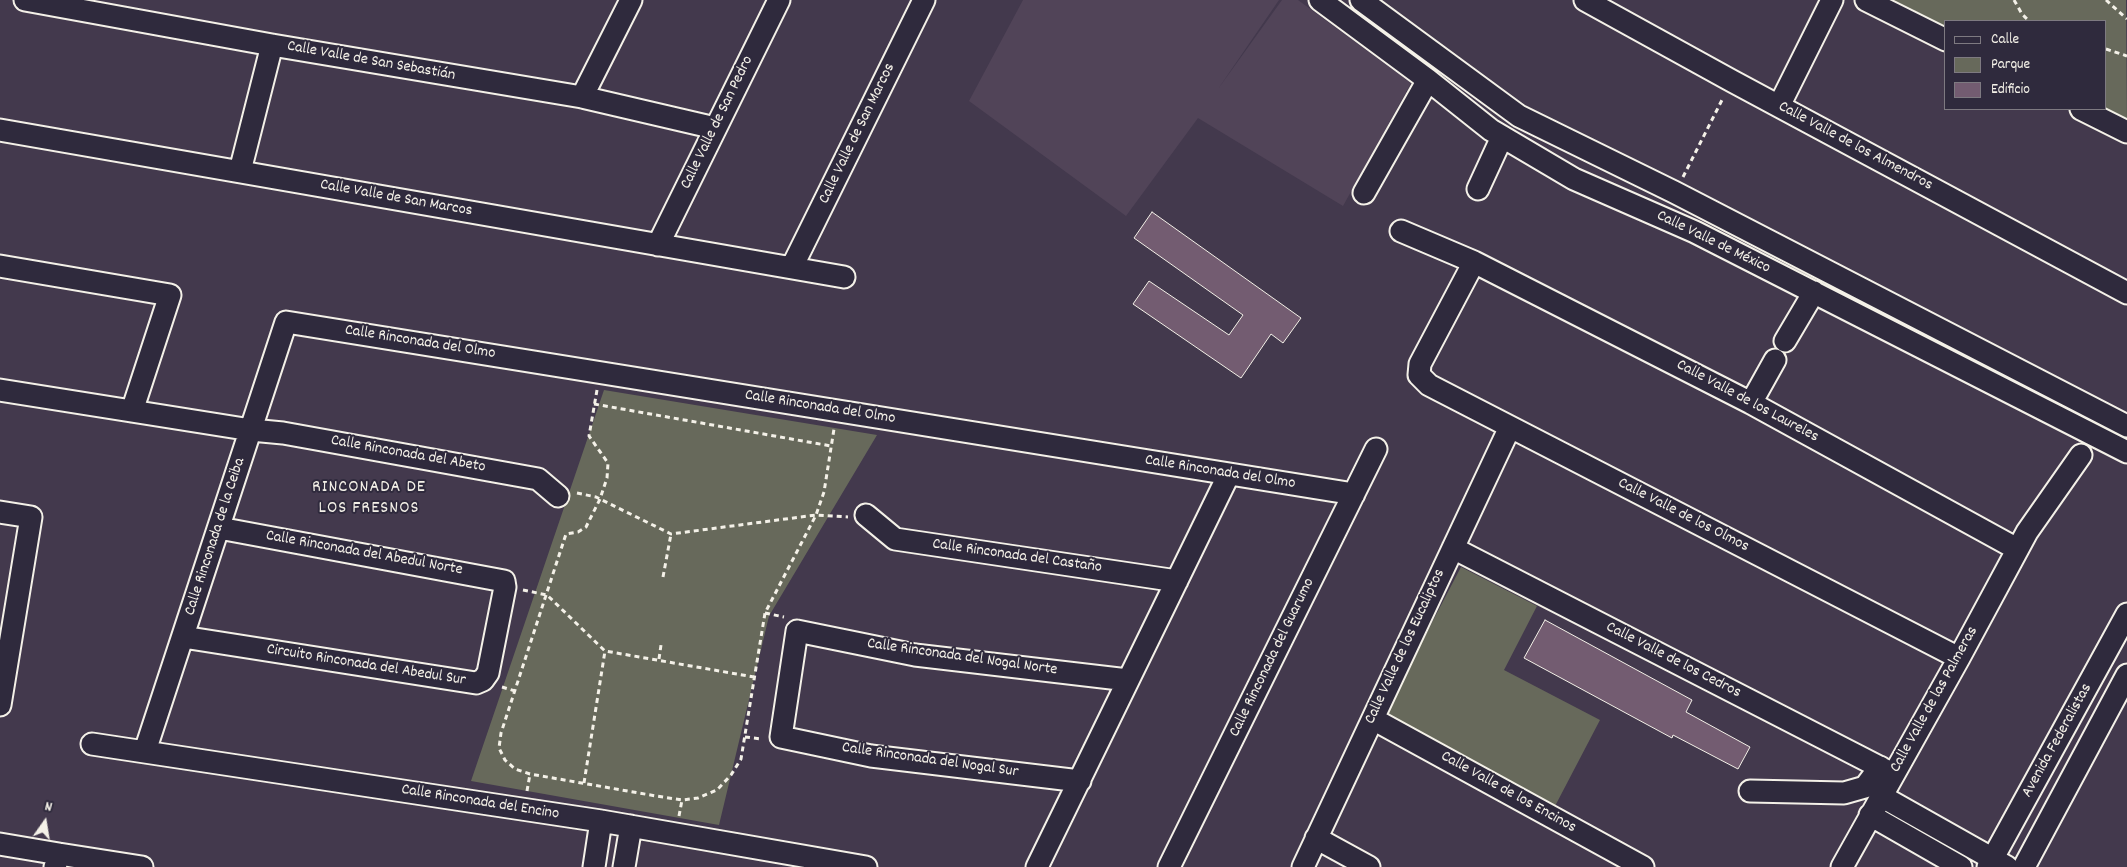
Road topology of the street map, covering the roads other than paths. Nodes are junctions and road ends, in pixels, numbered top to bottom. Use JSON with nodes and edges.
{"nodes":[{"id":1,"x":25,"y":0,"type":"edge"},
{"id":2,"x":631,"y":0,"type":"edge"},
{"id":3,"x":779,"y":0,"type":"edge"},
{"id":4,"x":924,"y":0,"type":"edge"},
{"id":5,"x":1320,"y":0,"type":"edge"},
{"id":6,"x":1361,"y":0,"type":"edge"},
{"id":7,"x":1585,"y":0,"type":"edge"},
{"id":8,"x":1832,"y":0,"type":"edge"},
{"id":9,"x":1866,"y":0,"type":"edge"},
{"id":10,"x":1944,"y":39,"type":"edge"},
{"id":11,"x":272,"y":45,"type":"junction"},
{"id":12,"x":1428,"y":80,"type":"junction"},
{"id":13,"x":582,"y":98,"type":"junction"},
{"id":14,"x":1779,"y":106,"type":"junction"},
{"id":15,"x":2083,"y":110,"type":"edge"},
{"id":16,"x":715,"y":128,"type":"junction"},
{"id":17,"x":0,"y":130,"type":"edge"},
{"id":18,"x":2127,"y":132,"type":"edge"},
{"id":19,"x":1502,"y":136,"type":"junction"},
{"id":20,"x":240,"y":171,"type":"junction"},
{"id":21,"x":1478,"y":189,"type":"dead end"},
{"id":22,"x":1364,"y":193,"type":"dead end"},
{"id":23,"x":1707,"y":209,"type":"junction"},
{"id":24,"x":1401,"y":231,"type":"dead end"},
{"id":25,"x":1695,"y":232,"type":"junction"},
{"id":26,"x":658,"y":245,"type":"junction"},
{"id":27,"x":1474,"y":262,"type":"junction"},
{"id":28,"x":0,"y":266,"type":"edge"},
{"id":29,"x":792,"y":267,"type":"junction"},
{"id":30,"x":844,"y":277,"type":"dead end"},
{"id":31,"x":1814,"y":292,"type":"junction"},
{"id":32,"x":2127,"y":293,"type":"edge"},
{"id":33,"x":286,"y":322,"type":"joint"},
{"id":34,"x":1785,"y":341,"type":"dead end"},
{"id":35,"x":1775,"y":360,"type":"dead end"},
{"id":36,"x":0,"y":390,"type":"edge"},
{"id":37,"x":1751,"y":403,"type":"junction"},
{"id":38,"x":132,"y":411,"type":"junction"},
{"id":39,"x":2127,"y":426,"type":"edge"},
{"id":40,"x":1510,"y":427,"type":"junction"},
{"id":41,"x":251,"y":430,"type":"junction"},
{"id":42,"x":1376,"y":450,"type":"dead end"},
{"id":43,"x":2127,"y":452,"type":"edge"},
{"id":44,"x":2081,"y":455,"type":"dead end"},
{"id":45,"x":1229,"y":474,"type":"junction"},
{"id":46,"x":1354,"y":494,"type":"junction"},
{"id":47,"x":558,"y":496,"type":"road end"},
{"id":48,"x":0,"y":512,"type":"edge"},
{"id":49,"x":866,"y":515,"type":"road end"},
{"id":50,"x":219,"y":528,"type":"junction"},
{"id":51,"x":2022,"y":540,"type":"junction"},
{"id":52,"x":1453,"y":548,"type":"junction"},
{"id":53,"x":1177,"y":581,"type":"junction"},
{"id":54,"x":506,"y":587,"type":"joint"},
{"id":55,"x":2127,"y":614,"type":"edge"},
{"id":56,"x":183,"y":637,"type":"junction"},
{"id":57,"x":1959,"y":658,"type":"junction"},
{"id":58,"x":2127,"y":675,"type":"edge"},
{"id":59,"x":1128,"y":680,"type":"junction"},
{"id":60,"x":0,"y":705,"type":"edge"},
{"id":61,"x":1372,"y":719,"type":"junction"},
{"id":62,"x":781,"y":738,"type":"joint"},
{"id":63,"x":92,"y":744,"type":"dead end"},
{"id":64,"x":145,"y":751,"type":"junction"},
{"id":65,"x":1886,"y":770,"type":"junction"},
{"id":66,"x":1080,"y":781,"type":"junction"},
{"id":67,"x":1750,"y":791,"type":"dead end"},
{"id":68,"x":1881,"y":796,"type":"junction"},
{"id":69,"x":1870,"y":815,"type":"junction"},
{"id":70,"x":601,"y":821,"type":"junction"},
{"id":71,"x":631,"y":826,"type":"junction"},
{"id":72,"x":1316,"y":838,"type":"junction"},
{"id":73,"x":0,"y":844,"type":"edge"},
{"id":74,"x":57,"y":860,"type":"edge"},
{"id":75,"x":1996,"y":864,"type":"edge"},
{"id":76,"x":142,"y":867,"type":"edge"},
{"id":77,"x":594,"y":867,"type":"edge"},
{"id":78,"x":624,"y":867,"type":"edge"},
{"id":79,"x":866,"y":867,"type":"edge"},
{"id":80,"x":1037,"y":867,"type":"edge"},
{"id":81,"x":1169,"y":867,"type":"edge"},
{"id":82,"x":1303,"y":867,"type":"edge"},
{"id":83,"x":1369,"y":867,"type":"edge"},
{"id":84,"x":1643,"y":867,"type":"edge"},
{"id":85,"x":1842,"y":867,"type":"edge"},
{"id":86,"x":1962,"y":867,"type":"edge"},
{"id":87,"x":2024,"y":867,"type":"edge"}],
"edges":[{"from":1,"to":11,"type":"street","name":"Calle Valle de San Sebastián"},
{"from":2,"to":13,"type":"street"},
{"from":3,"to":16,"type":"street","name":"Calle Valle de San Pedro"},
{"from":4,"to":29,"type":"street","name":"Calle Valle de San Marcos"},
{"from":5,"to":12,"type":"street","name":"Calle Valle de México"},
{"from":6,"to":23,"type":"street","name":"Calle Valle de México"},
{"from":7,"to":14,"type":"street","name":"Calle Valle de los Almendros"},
{"from":8,"to":14,"type":"street"},
{"from":9,"to":10,"type":"street"},
{"from":11,"to":13,"type":"street","name":"Calle Valle de San Sebastián"},
{"from":11,"to":20,"type":"street"},
{"from":12,"to":19,"type":"street","name":"Calle Valle de México"},
{"from":12,"to":22,"type":"street"},
{"from":13,"to":16,"type":"street","name":"Calle Valle de San Sebastián"},
{"from":14,"to":32,"type":"street","name":"Calle Valle de los Almendros"},
{"from":15,"to":18,"type":"street"},
{"from":16,"to":26,"type":"street","name":"Calle Valle de San Pedro"},
{"from":17,"to":20,"type":"street","name":"Calle Valle de San Marcos"},
{"from":19,"to":21,"type":"street"},
{"from":19,"to":25,"type":"street","name":"Calle Valle de México"},
{"from":20,"to":26,"type":"street","name":"Calle Valle de San Marcos"},
{"from":23,"to":25,"type":"street"},
{"from":23,"to":39,"type":"street","name":"Calle Valle de México"},
{"from":24,"to":27,"type":"street","name":"Calle Valle de los Laureles"},
{"from":25,"to":31,"type":"street","name":"Calle Valle de México"},
{"from":26,"to":29,"type":"street","name":"Calle Valle de San Marcos"},
{"from":27,"to":37,"type":"street","name":"Calle Valle de los Laureles"},
{"from":27,"to":40,"type":"street","name":"Calle Valle de los Olmos"},
{"from":28,"to":38,"type":"street"},
{"from":29,"to":30,"type":"street","name":"Calle Valle de San Marcos"},
{"from":31,"to":34,"type":"street"},
{"from":31,"to":43,"type":"street","name":"Calle Valle de México"},
{"from":33,"to":41,"type":"street","name":"Calle Rinconada de la Ceiba"},
{"from":33,"to":45,"type":"street","name":"Calle Rinconada del Olmo"},
{"from":35,"to":37,"type":"street"},
{"from":36,"to":38,"type":"street","name":"Calle Rinconada del Abeto"},
{"from":37,"to":51,"type":"street","name":"Calle Valle de los Laureles"},
{"from":38,"to":41,"type":"street","name":"Calle Rinconada del Abeto"},
{"from":40,"to":52,"type":"street","name":"Calle Valle de los Eucaliptos"},
{"from":40,"to":57,"type":"street","name":"Calle Valle de los Olmos"},
{"from":41,"to":47,"type":"street","name":"Calle Rinconada del Abeto"},
{"from":41,"to":50,"type":"street","name":"Calle Rinconada de la Ceiba"},
{"from":42,"to":46,"type":"street","name":"Calle Rinconada del Guarumo"},
{"from":44,"to":51,"type":"street","name":"Calle Valle de las Palmeras"},
{"from":45,"to":46,"type":"street","name":"Calle Rinconada del Olmo"},
{"from":45,"to":53,"type":"street"},
{"from":46,"to":81,"type":"street","name":"Calle Rinconada del Guarumo"},
{"from":48,"to":60,"type":"street"},
{"from":49,"to":53,"type":"street","name":"Calle Rinconada del Castaño"},
{"from":50,"to":54,"type":"street","name":"Calle Rinconada del Abedul Norte"},
{"from":50,"to":56,"type":"street","name":"Calle Rinconada de la Ceiba"},
{"from":51,"to":57,"type":"street","name":"Calle Valle de las Palmeras"},
{"from":52,"to":61,"type":"street","name":"Calle Valle de los Eucaliptos"},
{"from":52,"to":65,"type":"street","name":"Calle Valle de los Cedros"},
{"from":53,"to":59,"type":"street"},
{"from":54,"to":56,"type":"street","name":"Circuito Rinconada del Abedul Sur"},
{"from":55,"to":75,"type":"street","name":"Avenida Federalistas"},
{"from":56,"to":64,"type":"street","name":"Calle Rinconada de la Ceiba"},
{"from":57,"to":65,"type":"street","name":"Calle Valle de las Palmeras"},
{"from":58,"to":87,"type":"street","name":"Avenida Federalistas"},
{"from":59,"to":62,"type":"street","name":"Calle Rinconada del Nogal Norte"},
{"from":59,"to":66,"type":"street"},
{"from":61,"to":72,"type":"street","name":"Calle Valle de los Eucaliptos"},
{"from":61,"to":84,"type":"street","name":"Calle Valle de los Encinos"},
{"from":62,"to":66,"type":"street","name":"Calle Rinconada del Nogal Sur"},
{"from":63,"to":64,"type":"street","name":"Calle Rinconada del Encino"},
{"from":64,"to":70,"type":"street","name":"Calle Rinconada del Encino"},
{"from":65,"to":67,"type":"street"},
{"from":65,"to":68,"type":"street","name":"Calle Valle de las Palmeras"},
{"from":66,"to":80,"type":"street"},
{"from":68,"to":69,"type":"street","name":"Calle Valle de las Palmeras"},
{"from":68,"to":75,"type":"street"},
{"from":69,"to":85,"type":"street","name":"Calle Valle de las Palmeras"},
{"from":69,"to":86,"type":"street"},
{"from":70,"to":71,"type":"street","name":"Calle Rinconada del Encino"},
{"from":70,"to":77,"type":"street"},
{"from":71,"to":78,"type":"street"},
{"from":71,"to":79,"type":"street","name":"Calle Rinconada del Encino"},
{"from":72,"to":82,"type":"street","name":"Calle Valle de los Eucaliptos"},
{"from":72,"to":83,"type":"street"},
{"from":73,"to":74,"type":"street"},
{"from":74,"to":76,"type":"street"}]}
